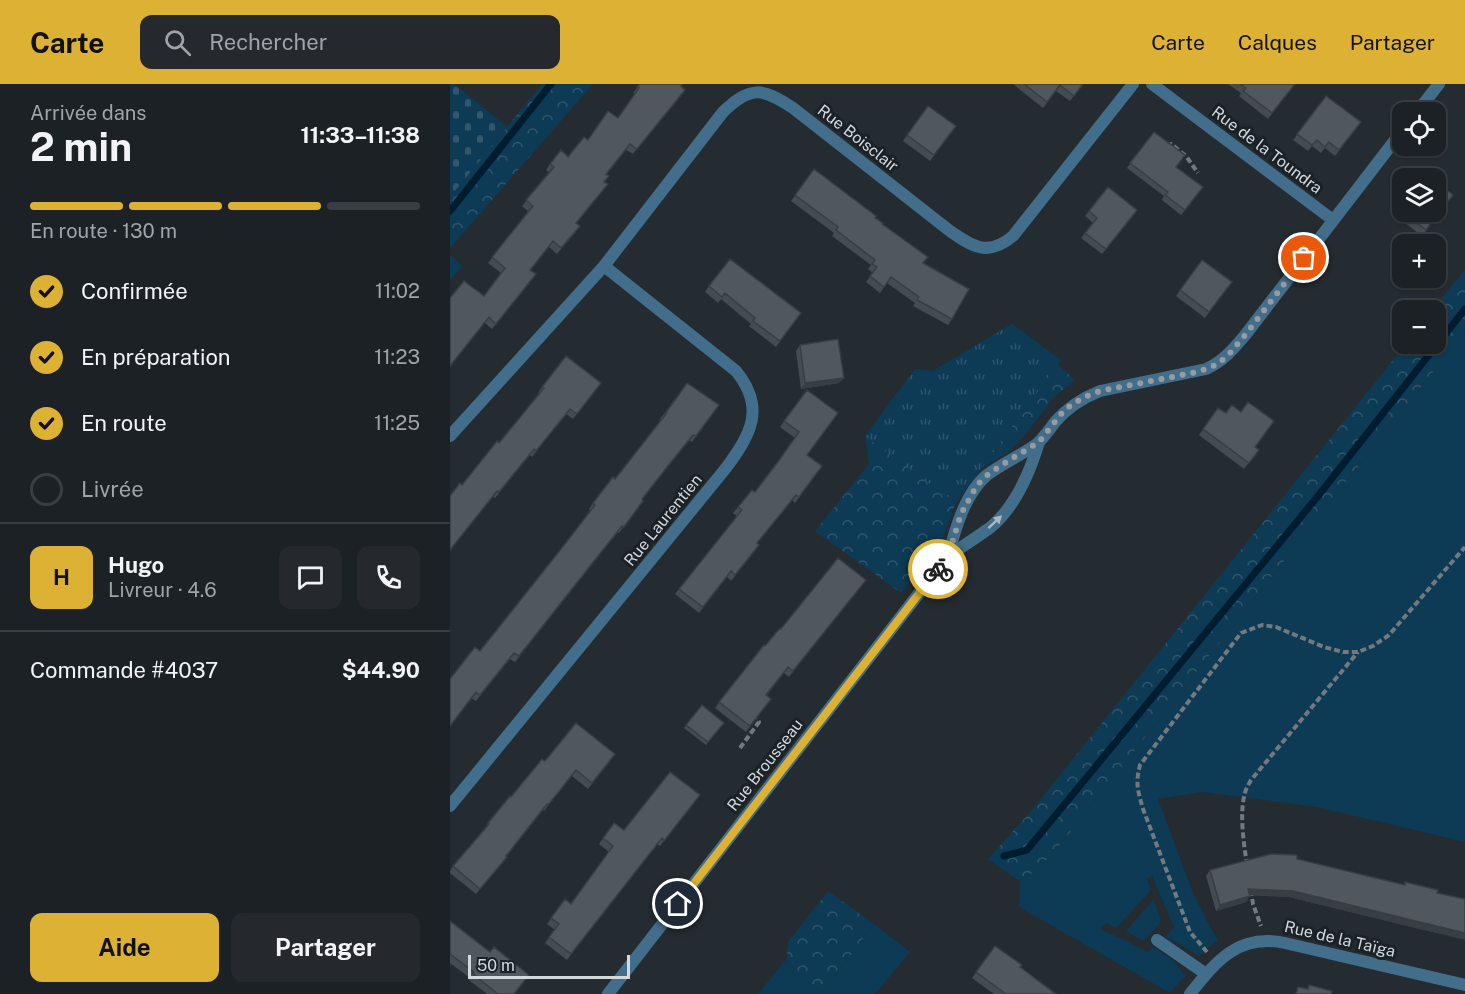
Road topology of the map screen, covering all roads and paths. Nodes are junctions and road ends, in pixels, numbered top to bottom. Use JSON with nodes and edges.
{"nodes":[{"id":1,"x":1133,"y":84,"type":"edge"},
{"id":2,"x":1152,"y":84,"type":"edge"},
{"id":3,"x":1439,"y":84,"type":"edge"},
{"id":4,"x":1425,"y":102,"type":"edge"},
{"id":5,"x":1392,"y":144,"type":"edge"},
{"id":6,"x":1167,"y":148,"type":"edge"},
{"id":7,"x":1198,"y":173,"type":"dead end"},
{"id":8,"x":1333,"y":220,"type":"junction"},
{"id":9,"x":604,"y":266,"type":"junction"},
{"id":10,"x":450,"y":436,"type":"edge"},
{"id":11,"x":1039,"y":442,"type":"junction"},
{"id":12,"x":1465,"y":547,"type":"edge"},
{"id":13,"x":948,"y":556,"type":"junction"},
{"id":14,"x":1358,"y":652,"type":"junction"},
{"id":15,"x":756,"y":719,"type":"edge"},
{"id":16,"x":740,"y":748,"type":"dead end"},
{"id":17,"x":450,"y":806,"type":"edge"},
{"id":18,"x":1248,"y":872,"type":"edge"},
{"id":19,"x":1250,"y":882,"type":"edge"},
{"id":20,"x":1157,"y":940,"type":"dead end"},
{"id":21,"x":1264,"y":940,"type":"junction"},
{"id":22,"x":1218,"y":961,"type":"junction"},
{"id":23,"x":1206,"y":974,"type":"junction"},
{"id":24,"x":1465,"y":985,"type":"edge"},
{"id":25,"x":608,"y":994,"type":"edge"},
{"id":26,"x":1190,"y":994,"type":"edge"}],
"edges":[{"from":1,"to":9,"type":"street","name":"Rue Boisclair"},
{"from":2,"to":8,"type":"street","name":"Rue de la Toundra"},
{"from":3,"to":4,"type":"street"},
{"from":5,"to":8,"type":"street","name":"Rue Brousseau"},
{"from":6,"to":7,"type":"path"},
{"from":8,"to":11,"type":"street","name":"Rue Brousseau"},
{"from":9,"to":10,"type":"street","name":"Rue Boisclair"},
{"from":9,"to":17,"type":"street","name":"Rue Laurentien"},
{"from":13,"to":11,"type":"street","name":"Rue Brousseau","one_way":true},
{"from":11,"to":13,"type":"street","name":"Rue Brousseau"},
{"from":12,"to":14,"type":"path"},
{"from":13,"to":25,"type":"street","name":"Rue Brousseau"},
{"from":14,"to":18,"type":"path"},
{"from":14,"to":22,"type":"path"},
{"from":15,"to":16,"type":"path"},
{"from":19,"to":21,"type":"path"},
{"from":20,"to":23,"type":"street"},
{"from":21,"to":22,"type":"street","name":"Rue de la Taïga"},
{"from":21,"to":24,"type":"street","name":"Rue de la Taïga"},
{"from":22,"to":23,"type":"street","name":"Rue de la Taïga"},
{"from":23,"to":26,"type":"street","name":"Rue de la Taïga"}]}
